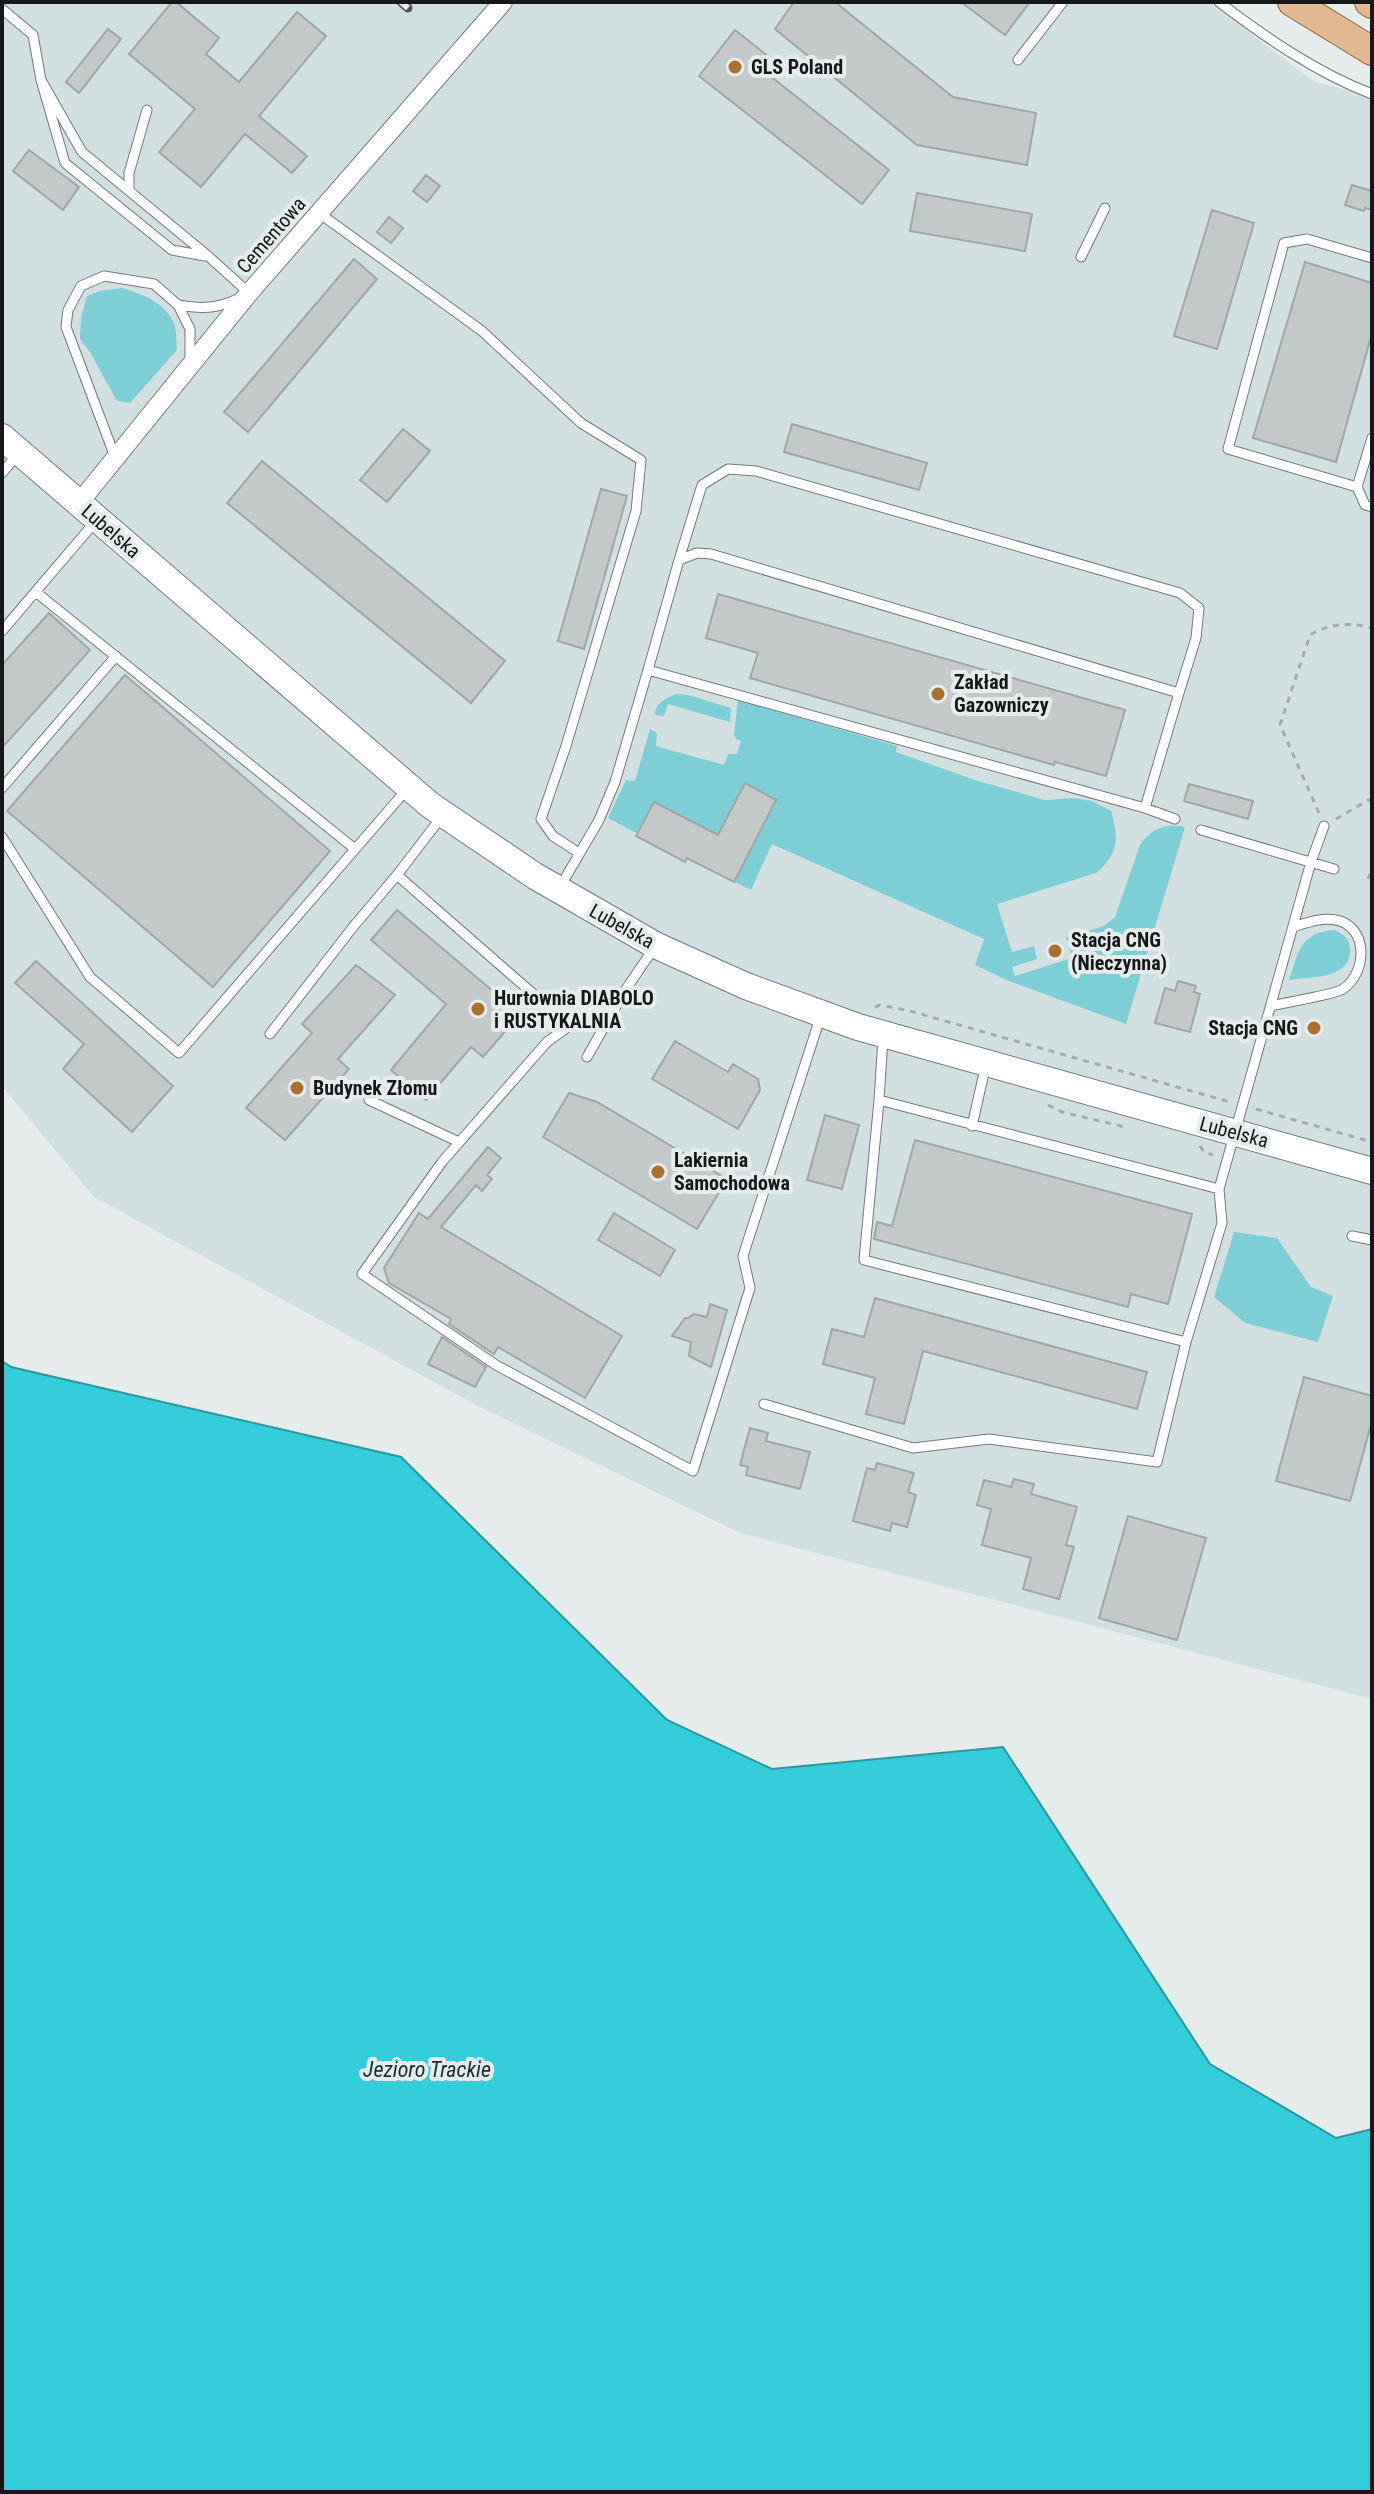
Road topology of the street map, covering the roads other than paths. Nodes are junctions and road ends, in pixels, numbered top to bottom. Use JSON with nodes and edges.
{"nodes":[{"id":1,"x":503,"y":2,"type":"edge"},
{"id":2,"x":1063,"y":2,"type":"edge"},
{"id":3,"x":1219,"y":2,"type":"edge"},
{"id":4,"x":1292,"y":2,"type":"edge"},
{"id":5,"x":2,"y":9,"type":"edge"},
{"id":6,"x":1372,"y":51,"type":"edge"},
{"id":7,"x":1018,"y":60,"type":"dead end"},
{"id":8,"x":41,"y":80,"type":"junction"},
{"id":9,"x":1372,"y":94,"type":"edge"},
{"id":10,"x":147,"y":110,"type":"dead end"},
{"id":11,"x":129,"y":190,"type":"junction"},
{"id":12,"x":1105,"y":208,"type":"dead end"},
{"id":13,"x":319,"y":213,"type":"junction"},
{"id":14,"x":208,"y":256,"type":"junction"},
{"id":15,"x":1081,"y":257,"type":"dead end"},
{"id":16,"x":1372,"y":258,"type":"edge"},
{"id":17,"x":249,"y":293,"type":"junction"},
{"id":18,"x":178,"y":305,"type":"junction"},
{"id":19,"x":190,"y":368,"type":"junction"},
{"id":20,"x":1372,"y":438,"type":"edge"},
{"id":21,"x":11,"y":444,"type":"edge"},
{"id":22,"x":116,"y":458,"type":"junction"},
{"id":23,"x":2,"y":473,"type":"edge"},
{"id":24,"x":1357,"y":487,"type":"junction"},
{"id":25,"x":1372,"y":507,"type":"edge"},
{"id":26,"x":88,"y":511,"type":"junction"},
{"id":27,"x":679,"y":560,"type":"junction"},
{"id":28,"x":37,"y":593,"type":"junction"},
{"id":29,"x":2,"y":631,"type":"edge"},
{"id":30,"x":116,"y":656,"type":"junction"},
{"id":31,"x":648,"y":670,"type":"junction"},
{"id":32,"x":1179,"y":693,"type":"junction"},
{"id":33,"x":2,"y":788,"type":"edge"},
{"id":34,"x":408,"y":788,"type":"junction"},
{"id":35,"x":1145,"y":808,"type":"junction"},
{"id":36,"x":443,"y":815,"type":"junction"},
{"id":37,"x":1175,"y":819,"type":"dead end"},
{"id":38,"x":1324,"y":826,"type":"road end"},
{"id":39,"x":1201,"y":830,"type":"dead end"},
{"id":40,"x":2,"y":837,"type":"edge"},
{"id":41,"x":355,"y":849,"type":"junction"},
{"id":42,"x":579,"y":853,"type":"junction"},
{"id":43,"x":1311,"y":862,"type":"junction"},
{"id":44,"x":1334,"y":869,"type":"dead end"},
{"id":45,"x":397,"y":875,"type":"junction"},
{"id":46,"x":558,"y":890,"type":"junction"},
{"id":47,"x":1293,"y":927,"type":"junction"},
{"id":48,"x":655,"y":945,"type":"junction"},
{"id":49,"x":624,"y":992,"type":"junction"},
{"id":50,"x":1271,"y":1006,"type":"junction"},
{"id":51,"x":821,"y":1014,"type":"junction"},
{"id":52,"x":570,"y":1026,"type":"junction"},
{"id":53,"x":871,"y":1031,"type":"junction"},
{"id":54,"x":270,"y":1034,"type":"dead end"},
{"id":55,"x":587,"y":1057,"type":"dead end"},
{"id":56,"x":986,"y":1064,"type":"junction"},
{"id":57,"x":369,"y":1100,"type":"dead end"},
{"id":58,"x":879,"y":1100,"type":"junction"},
{"id":59,"x":972,"y":1126,"type":"junction"},
{"id":60,"x":1235,"y":1132,"type":"junction"},
{"id":61,"x":459,"y":1142,"type":"junction"},
{"id":62,"x":1372,"y":1171,"type":"edge"},
{"id":63,"x":1219,"y":1189,"type":"junction"},
{"id":64,"x":1352,"y":1236,"type":"dead end"},
{"id":65,"x":1372,"y":1240,"type":"edge"},
{"id":66,"x":1186,"y":1342,"type":"junction"},
{"id":67,"x":764,"y":1404,"type":"dead end"}],
"edges":[{"from":1,"to":13,"type":"street","name":"Cementowa"},
{"from":2,"to":7,"type":"lane"},
{"from":3,"to":9,"type":"lane"},
{"from":4,"to":6,"type":"main road"},
{"from":5,"to":8,"type":"lane"},
{"from":8,"to":11,"type":"lane"},
{"from":8,"to":14,"type":"lane"},
{"from":10,"to":11,"type":"lane"},
{"from":11,"to":14,"type":"lane"},
{"from":12,"to":15,"type":"lane"},
{"from":13,"to":17,"type":"street","name":"Cementowa"},
{"from":13,"to":42,"type":"lane"},
{"from":14,"to":17,"type":"lane"},
{"from":16,"to":24,"type":"lane"},
{"from":17,"to":18,"type":"lane"},
{"from":17,"to":19,"type":"street","name":"Cementowa"},
{"from":18,"to":19,"type":"lane"},
{"from":18,"to":22,"type":"lane"},
{"from":19,"to":22,"type":"street","name":"Cementowa"},
{"from":20,"to":24,"type":"lane"},
{"from":21,"to":23,"type":"lane"},
{"from":21,"to":26,"type":"street","name":"Lubelska"},
{"from":22,"to":26,"type":"street","name":"Cementowa"},
{"from":24,"to":25,"type":"lane"},
{"from":26,"to":28,"type":"lane"},
{"from":26,"to":34,"type":"street","name":"Lubelska"},
{"from":27,"to":31,"type":"lane"},
{"from":27,"to":32,"type":"lane"},
{"from":27,"to":32,"type":"lane"},
{"from":28,"to":29,"type":"lane"},
{"from":28,"to":30,"type":"lane"},
{"from":30,"to":33,"type":"lane"},
{"from":30,"to":41,"type":"lane"},
{"from":31,"to":35,"type":"lane"},
{"from":31,"to":42,"type":"lane"},
{"from":32,"to":35,"type":"lane"},
{"from":34,"to":36,"type":"street","name":"Lubelska"},
{"from":34,"to":41,"type":"lane"},
{"from":35,"to":37,"type":"lane"},
{"from":36,"to":45,"type":"lane"},
{"from":36,"to":46,"type":"street","name":"Lubelska"},
{"from":38,"to":43,"type":"lane"},
{"from":39,"to":43,"type":"lane"},
{"from":40,"to":41,"type":"lane"},
{"from":42,"to":46,"type":"lane"},
{"from":43,"to":44,"type":"lane"},
{"from":43,"to":47,"type":"lane"},
{"from":45,"to":52,"type":"lane"},
{"from":45,"to":54,"type":"lane"},
{"from":46,"to":48,"type":"street","name":"Lubelska"},
{"from":47,"to":50,"type":"lane"},
{"from":47,"to":50,"type":"lane"},
{"from":48,"to":49,"type":"lane"},
{"from":48,"to":51,"type":"street","name":"Lubelska"},
{"from":49,"to":52,"type":"lane"},
{"from":49,"to":55,"type":"lane"},
{"from":50,"to":60,"type":"lane"},
{"from":51,"to":53,"type":"street","name":"Lubelska"},
{"from":51,"to":61,"type":"lane"},
{"from":52,"to":61,"type":"lane"},
{"from":53,"to":56,"type":"street","name":"Lubelska"},
{"from":53,"to":58,"type":"lane"},
{"from":56,"to":59,"type":"lane"},
{"from":56,"to":60,"type":"street","name":"Lubelska"},
{"from":57,"to":61,"type":"lane"},
{"from":58,"to":59,"type":"lane"},
{"from":58,"to":66,"type":"lane"},
{"from":59,"to":63,"type":"lane"},
{"from":60,"to":62,"type":"street","name":"Lubelska"},
{"from":60,"to":63,"type":"lane"},
{"from":63,"to":66,"type":"lane"},
{"from":64,"to":65,"type":"lane"},
{"from":66,"to":67,"type":"lane"}]}
